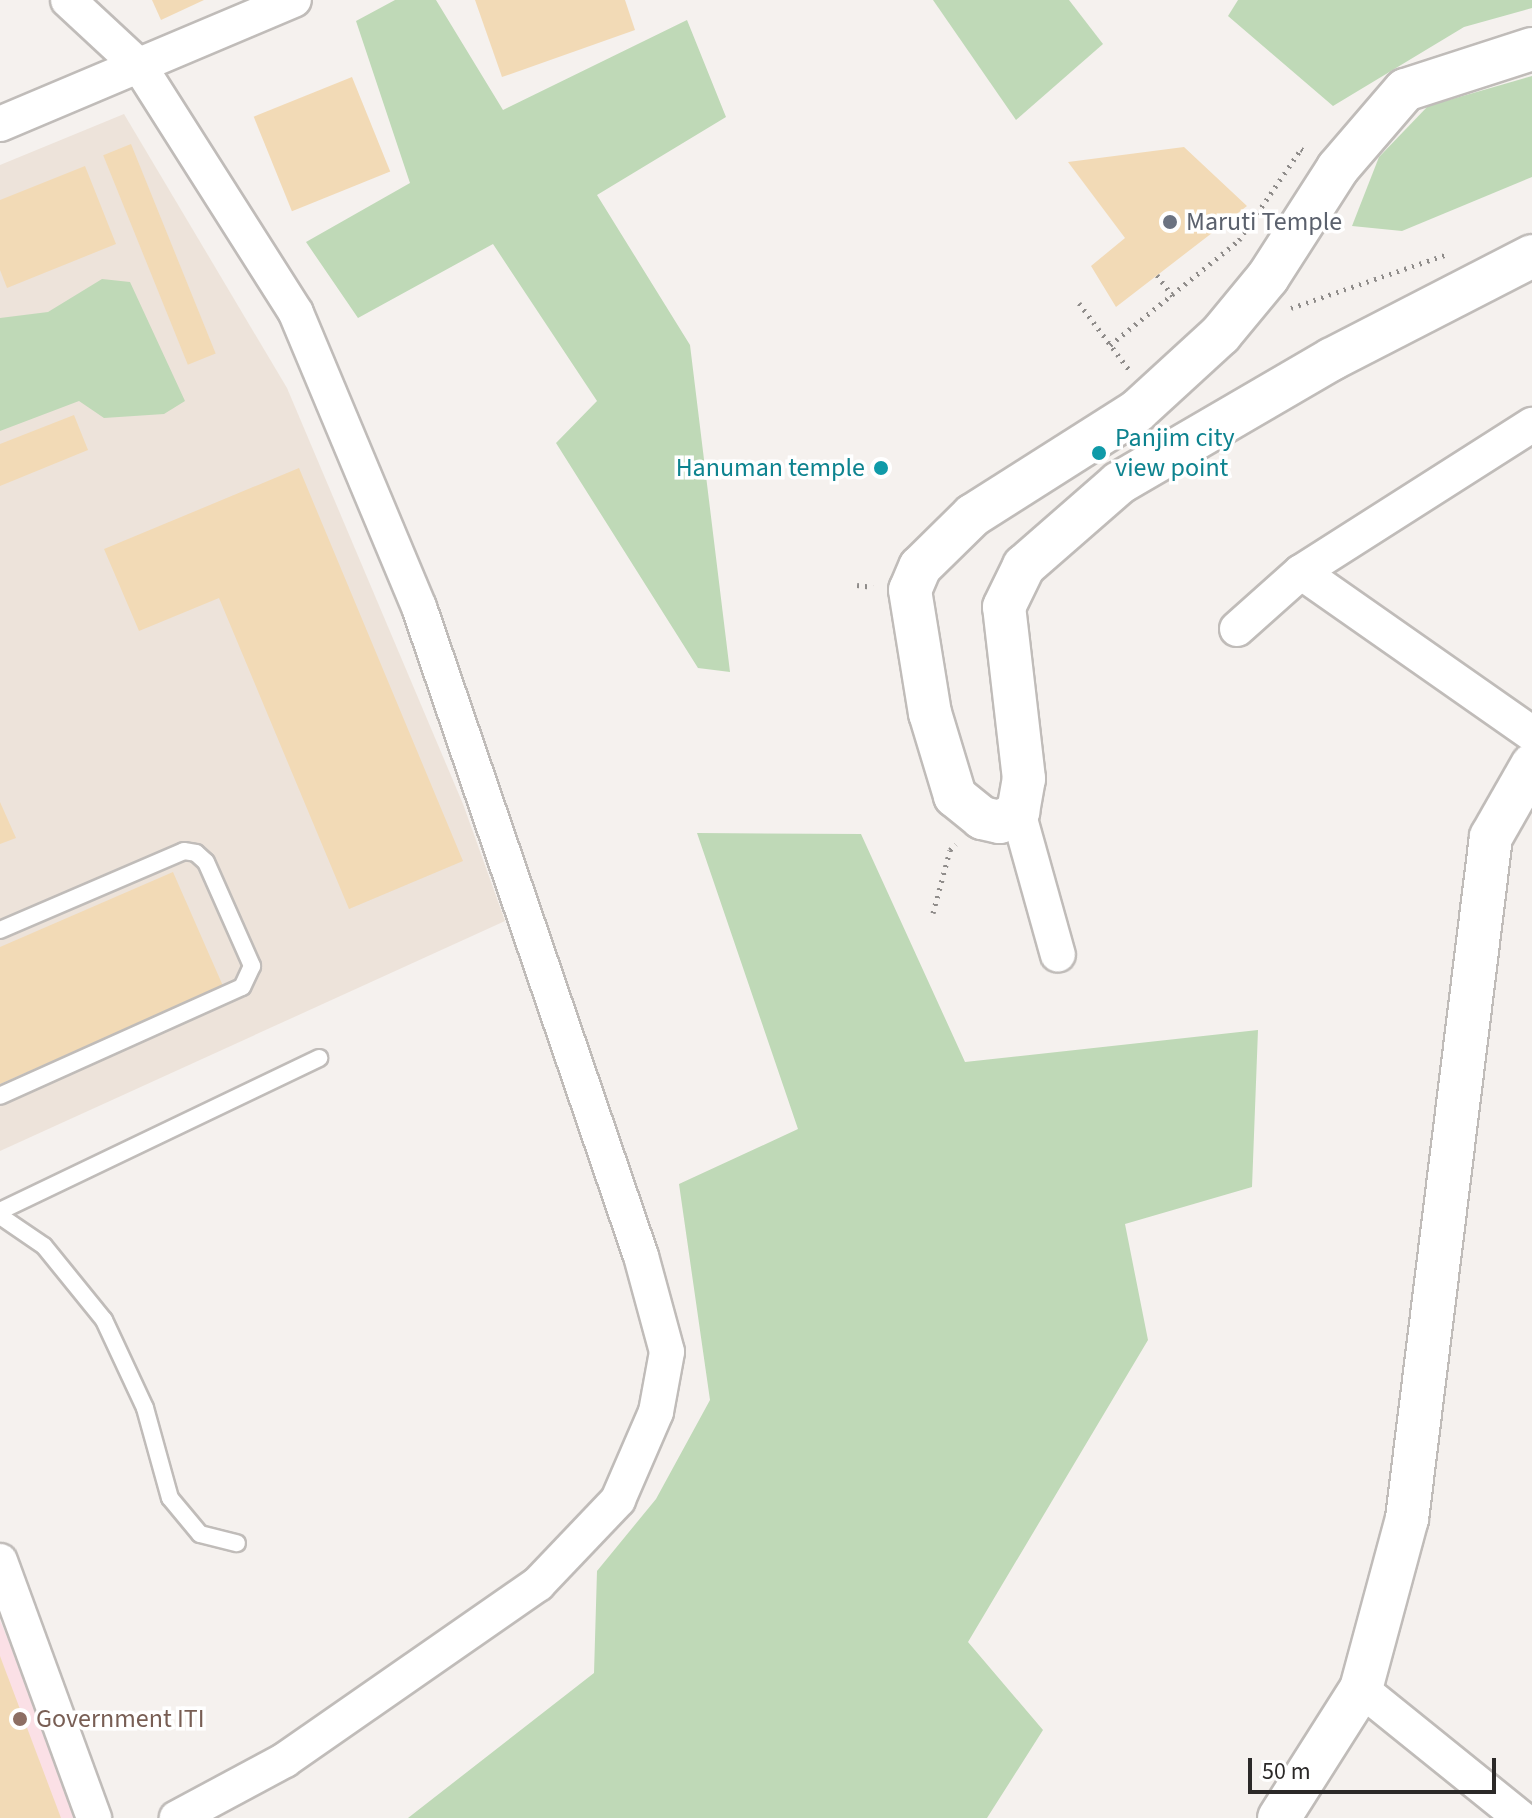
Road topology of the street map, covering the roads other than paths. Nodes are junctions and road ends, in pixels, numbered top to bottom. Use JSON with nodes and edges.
{"nodes":[{"id":1,"x":68,"y":0,"type":"edge"},
{"id":2,"x":294,"y":0,"type":"edge"},
{"id":3,"x":1532,"y":49,"type":"edge"},
{"id":4,"x":140,"y":67,"type":"junction"},
{"id":5,"x":0,"y":124,"type":"edge"},
{"id":6,"x":1532,"y":256,"type":"edge"},
{"id":7,"x":1532,"y":425,"type":"edge"},
{"id":8,"x":1301,"y":572,"type":"junction"},
{"id":9,"x":1237,"y":629,"type":"dead end"},
{"id":10,"x":1532,"y":734,"type":"edge"},
{"id":11,"x":1532,"y":765,"type":"edge"},
{"id":12,"x":1000,"y":815,"type":"junction"},
{"id":13,"x":0,"y":930,"type":"edge"},
{"id":14,"x":1058,"y":955,"type":"dead end"},
{"id":15,"x":319,"y":1058,"type":"dead end"},
{"id":16,"x":0,"y":1096,"type":"edge"},
{"id":17,"x":0,"y":1214,"type":"edge"},
{"id":18,"x":237,"y":1543,"type":"dead end"},
{"id":19,"x":0,"y":1561,"type":"edge"},
{"id":20,"x":1361,"y":1689,"type":"junction"},
{"id":21,"x":94,"y":1818,"type":"edge"},
{"id":22,"x":177,"y":1818,"type":"edge"},
{"id":23,"x":1279,"y":1818,"type":"edge"},
{"id":24,"x":1521,"y":1818,"type":"edge"}],
"edges":[{"from":1,"to":4,"type":"street"},
{"from":2,"to":4,"type":"street"},
{"from":3,"to":12,"type":"street"},
{"from":4,"to":5,"type":"street"},
{"from":4,"to":22,"type":"street"},
{"from":6,"to":12,"type":"street"},
{"from":7,"to":8,"type":"street"},
{"from":8,"to":9,"type":"street"},
{"from":8,"to":10,"type":"street"},
{"from":11,"to":20,"type":"street"},
{"from":12,"to":14,"type":"street"},
{"from":13,"to":16,"type":"lane"},
{"from":15,"to":17,"type":"lane"},
{"from":17,"to":18,"type":"lane"},
{"from":19,"to":21,"type":"street"},
{"from":20,"to":23,"type":"street"},
{"from":20,"to":24,"type":"street"}]}
